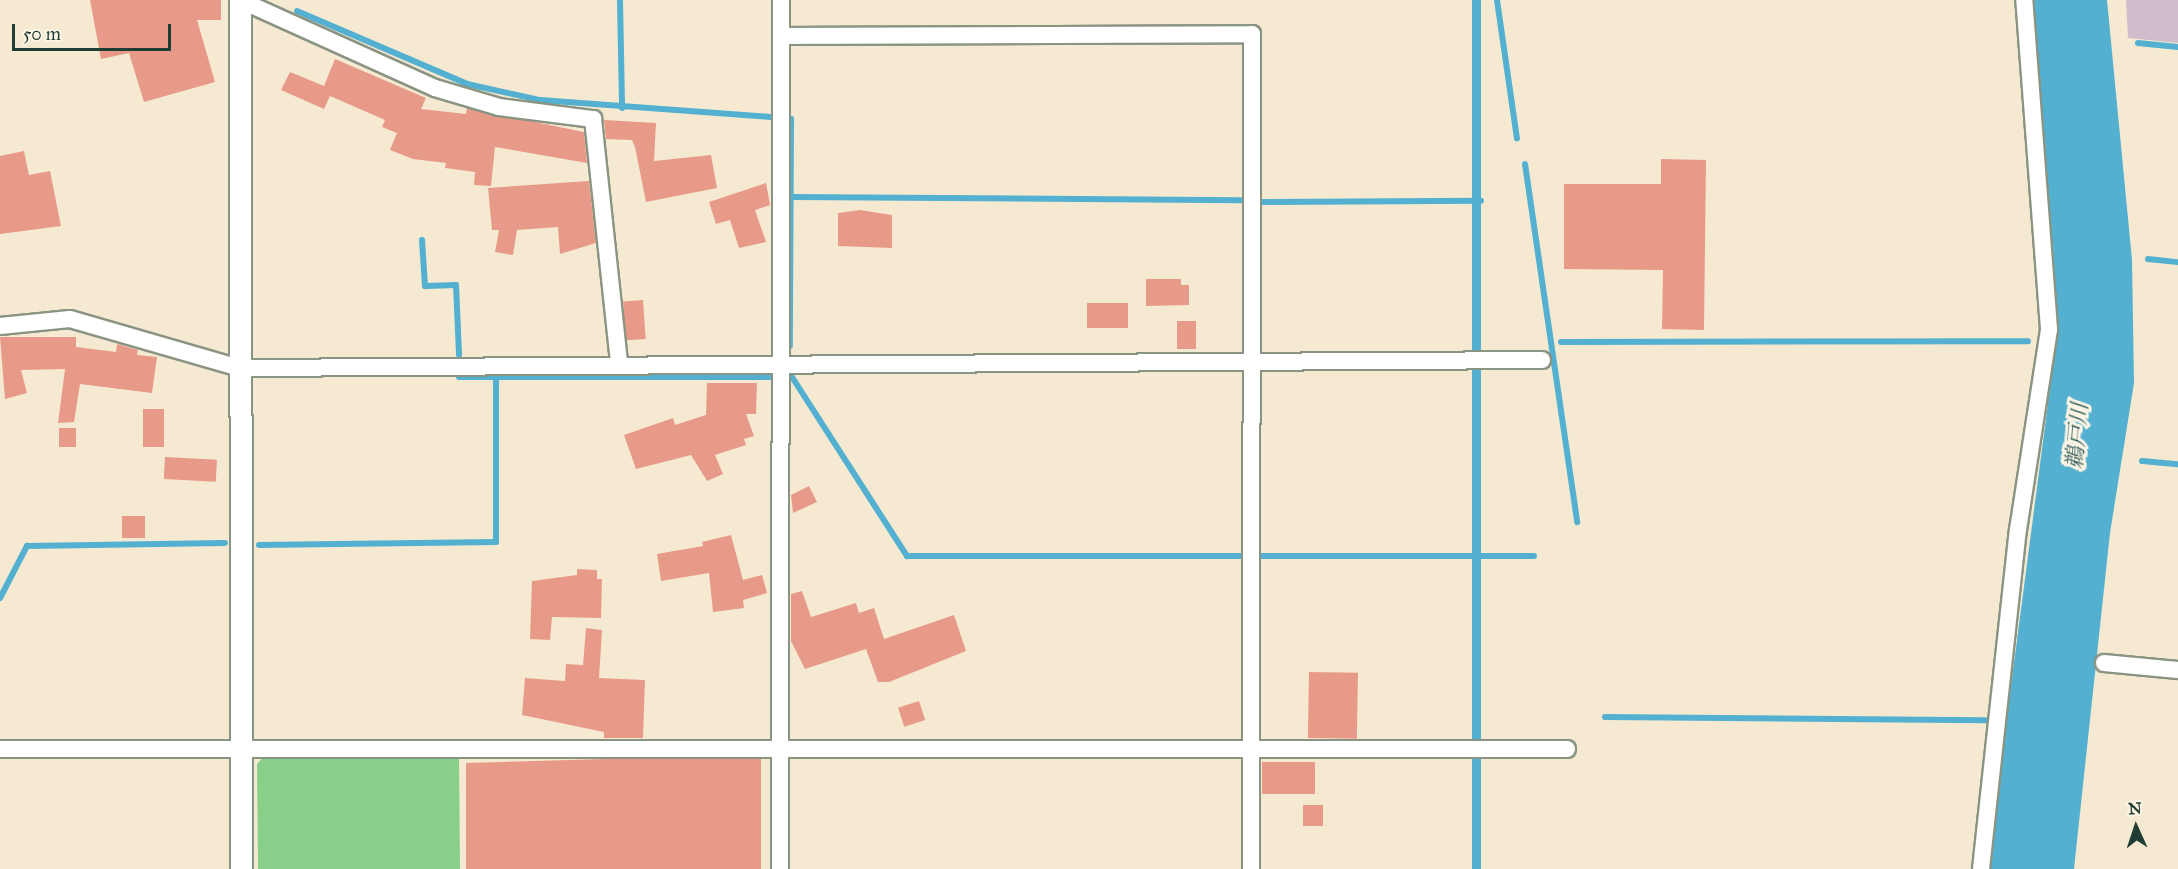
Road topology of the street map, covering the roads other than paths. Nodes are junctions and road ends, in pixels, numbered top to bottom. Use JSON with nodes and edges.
{"nodes":[{"id":1,"x":240,"y":0,"type":"edge"},
{"id":2,"x":781,"y":0,"type":"edge"},
{"id":3,"x":2024,"y":0,"type":"edge"},
{"id":4,"x":781,"y":36,"type":"junction"},
{"id":5,"x":0,"y":326,"type":"edge"},
{"id":6,"x":1542,"y":360,"type":"dead end"},
{"id":7,"x":779,"y":363,"type":"junction"},
{"id":8,"x":1252,"y":363,"type":"junction"},
{"id":9,"x":619,"y":364,"type":"junction"},
{"id":10,"x":240,"y":368,"type":"junction"},
{"id":11,"x":2104,"y":663,"type":"dead end"},
{"id":12,"x":2178,"y":670,"type":"edge"},
{"id":13,"x":0,"y":749,"type":"edge"},
{"id":14,"x":242,"y":749,"type":"junction"},
{"id":15,"x":780,"y":749,"type":"junction"},
{"id":16,"x":1567,"y":749,"type":"dead end"},
{"id":17,"x":1250,"y":751,"type":"junction"},
{"id":18,"x":241,"y":869,"type":"edge"},
{"id":19,"x":780,"y":869,"type":"edge"},
{"id":20,"x":1251,"y":869,"type":"edge"},
{"id":21,"x":1981,"y":869,"type":"edge"}],
"edges":[{"from":1,"to":9,"type":"street"},
{"from":1,"to":10,"type":"street"},
{"from":2,"to":4,"type":"street"},
{"from":3,"to":21,"type":"street"},
{"from":4,"to":7,"type":"street"},
{"from":4,"to":8,"type":"street"},
{"from":5,"to":10,"type":"street"},
{"from":6,"to":8,"type":"street"},
{"from":7,"to":8,"type":"street"},
{"from":7,"to":9,"type":"street"},
{"from":7,"to":15,"type":"street"},
{"from":8,"to":17,"type":"street"},
{"from":9,"to":10,"type":"street"},
{"from":10,"to":14,"type":"street"},
{"from":11,"to":12,"type":"street"},
{"from":13,"to":14,"type":"street"},
{"from":14,"to":15,"type":"street"},
{"from":14,"to":18,"type":"street"},
{"from":15,"to":17,"type":"street"},
{"from":15,"to":19,"type":"street"},
{"from":16,"to":17,"type":"street"},
{"from":17,"to":20,"type":"street"}]}
